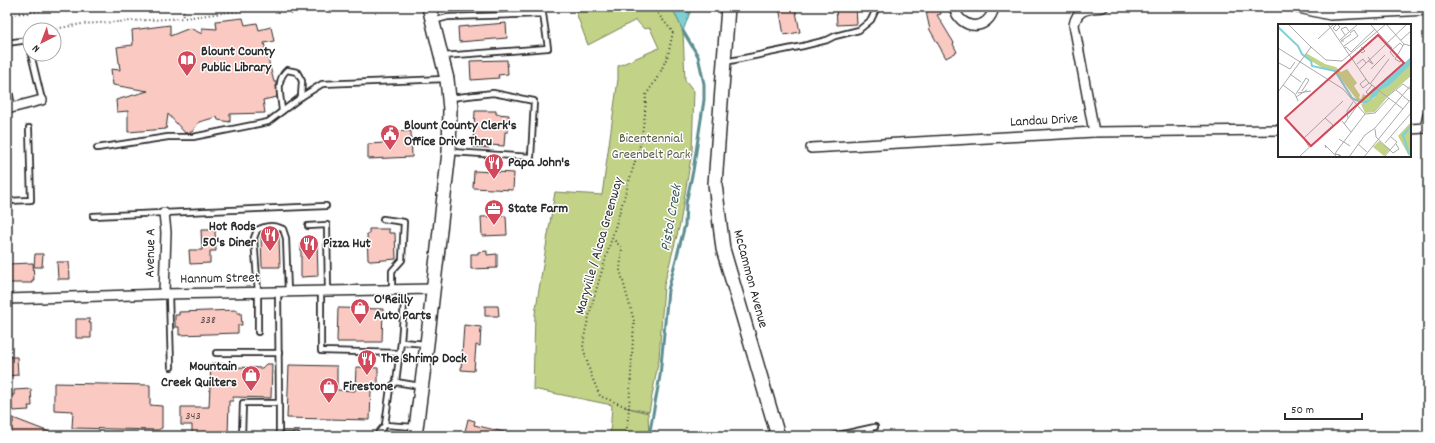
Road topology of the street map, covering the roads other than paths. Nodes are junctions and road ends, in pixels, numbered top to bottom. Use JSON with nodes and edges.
{"nodes":[{"id":1,"x":728,"y":7,"type":"edge"},
{"id":2,"x":877,"y":7,"type":"edge"},
{"id":3,"x":954,"y":7,"type":"edge"},
{"id":4,"x":994,"y":7,"type":"edge"},
{"id":5,"x":1103,"y":7,"type":"edge"},
{"id":6,"x":1294,"y":7,"type":"edge"},
{"id":7,"x":1428,"y":10,"type":"edge"},
{"id":8,"x":430,"y":12,"type":"edge"},
{"id":9,"x":22,"y":41,"type":"edge"},
{"id":10,"x":7,"y":43,"type":"edge"},
{"id":11,"x":442,"y":56,"type":"junction"},
{"id":12,"x":33,"y":62,"type":"edge"},
{"id":13,"x":724,"y":62,"type":"junction"},
{"id":14,"x":7,"y":78,"type":"edge"},
{"id":15,"x":447,"y":79,"type":"junction"},
{"id":16,"x":301,"y":97,"type":"junction"},
{"id":17,"x":449,"y":98,"type":"junction"},
{"id":18,"x":42,"y":100,"type":"joint"},
{"id":19,"x":10,"y":108,"type":"edge"},
{"id":20,"x":282,"y":111,"type":"junction"},
{"id":21,"x":1428,"y":115,"type":"edge"},
{"id":22,"x":29,"y":128,"type":"dead end"},
{"id":23,"x":1411,"y":129,"type":"edge"},
{"id":24,"x":1278,"y":130,"type":"edge"},
{"id":25,"x":1094,"y":132,"type":"junction"},
{"id":26,"x":97,"y":148,"type":"dead end"},
{"id":27,"x":811,"y":148,"type":"dead end"},
{"id":28,"x":449,"y":152,"type":"junction"},
{"id":29,"x":7,"y":201,"type":"edge"},
{"id":30,"x":326,"y":206,"type":"dead end"},
{"id":31,"x":164,"y":213,"type":"junction"},
{"id":32,"x":93,"y":216,"type":"dead end"},
{"id":33,"x":383,"y":219,"type":"dead end"},
{"id":34,"x":308,"y":226,"type":"dead end"},
{"id":35,"x":434,"y":288,"type":"junction"},
{"id":36,"x":392,"y":289,"type":"junction"},
{"id":37,"x":404,"y":290,"type":"junction"},
{"id":38,"x":324,"y":291,"type":"junction"},
{"id":39,"x":258,"y":292,"type":"junction"},
{"id":40,"x":278,"y":292,"type":"junction"},
{"id":41,"x":288,"y":292,"type":"junction"},
{"id":42,"x":166,"y":294,"type":"junction"},
{"id":43,"x":7,"y":299,"type":"edge"},
{"id":44,"x":258,"y":332,"type":"dead end"},
{"id":45,"x":401,"y":342,"type":"junction"},
{"id":46,"x":427,"y":344,"type":"junction"},
{"id":47,"x":216,"y":353,"type":"dead end"},
{"id":48,"x":279,"y":353,"type":"junction"},
{"id":49,"x":400,"y":353,"type":"junction"},
{"id":50,"x":172,"y":367,"type":"dead end"},
{"id":51,"x":396,"y":382,"type":"junction"},
{"id":52,"x":422,"y":386,"type":"junction"},
{"id":53,"x":279,"y":403,"type":"junction"},
{"id":54,"x":385,"y":425,"type":"junction"},
{"id":55,"x":875,"y":427,"type":"dead end"},
{"id":56,"x":415,"y":432,"type":"edge"},
{"id":57,"x":242,"y":436,"type":"edge"},
{"id":58,"x":279,"y":436,"type":"edge"},
{"id":59,"x":297,"y":436,"type":"edge"},
{"id":60,"x":376,"y":436,"type":"edge"},
{"id":61,"x":778,"y":436,"type":"edge"},
{"id":62,"x":834,"y":436,"type":"edge"}],
"edges":[{"from":1,"to":13,"type":"street","name":"McCammon Avenue"},
{"from":2,"to":13,"type":"lane"},
{"from":3,"to":4,"type":"street"},
{"from":5,"to":25,"type":"street"},
{"from":6,"to":7,"type":"street"},
{"from":8,"to":11,"type":"street"},
{"from":8,"to":11,"type":"lane"},
{"from":9,"to":10,"type":"lane"},
{"from":11,"to":15,"type":"street"},
{"from":12,"to":18,"type":"lane"},
{"from":13,"to":61,"type":"street","name":"McCammon Avenue"},
{"from":14,"to":19,"type":"lane"},
{"from":15,"to":16,"type":"lane"},
{"from":15,"to":17,"type":"street"},
{"from":16,"to":20,"type":"lane"},
{"from":16,"to":20,"type":"lane"},
{"from":17,"to":28,"type":"street"},
{"from":17,"to":28,"type":"lane"},
{"from":18,"to":19,"type":"street"},
{"from":20,"to":26,"type":"lane"},
{"from":21,"to":23,"type":"street"},
{"from":22,"to":29,"type":"lane"},
{"from":24,"to":25,"type":"street","name":"Landau Drive"},
{"from":25,"to":27,"type":"street","name":"Landau Drive"},
{"from":28,"to":35,"type":"street"},
{"from":30,"to":31,"type":"lane"},
{"from":31,"to":32,"type":"lane"},
{"from":31,"to":42,"type":"street","name":"Avenue A"},
{"from":33,"to":36,"type":"lane"},
{"from":34,"to":38,"type":"lane"},
{"from":35,"to":37,"type":"street","name":"Hannum Street"},
{"from":35,"to":46,"type":"street"},
{"from":36,"to":37,"type":"street","name":"Hannum Street"},
{"from":36,"to":38,"type":"street","name":"Hannum Street"},
{"from":37,"to":45,"type":"lane"},
{"from":38,"to":41,"type":"street","name":"Hannum Street"},
{"from":38,"to":49,"type":"lane"},
{"from":39,"to":40,"type":"street","name":"Hannum Street"},
{"from":39,"to":41,"type":"lane"},
{"from":39,"to":42,"type":"street","name":"Hannum Street"},
{"from":39,"to":44,"type":"lane"},
{"from":40,"to":41,"type":"street","name":"Hannum Street"},
{"from":40,"to":48,"type":"lane"},
{"from":42,"to":43,"type":"street","name":"Hannum Street"},
{"from":42,"to":50,"type":"lane"},
{"from":45,"to":46,"type":"lane"},
{"from":45,"to":49,"type":"lane"},
{"from":46,"to":52,"type":"street"},
{"from":47,"to":48,"type":"lane"},
{"from":48,"to":53,"type":"lane"},
{"from":49,"to":51,"type":"lane"},
{"from":51,"to":52,"type":"lane"},
{"from":51,"to":54,"type":"lane"},
{"from":52,"to":56,"type":"street"},
{"from":53,"to":57,"type":"lane"},
{"from":53,"to":58,"type":"lane"},
{"from":54,"to":56,"type":"lane"},
{"from":54,"to":60,"type":"lane"},
{"from":55,"to":62,"type":"lane"},
{"from":58,"to":59,"type":"lane"}]}
